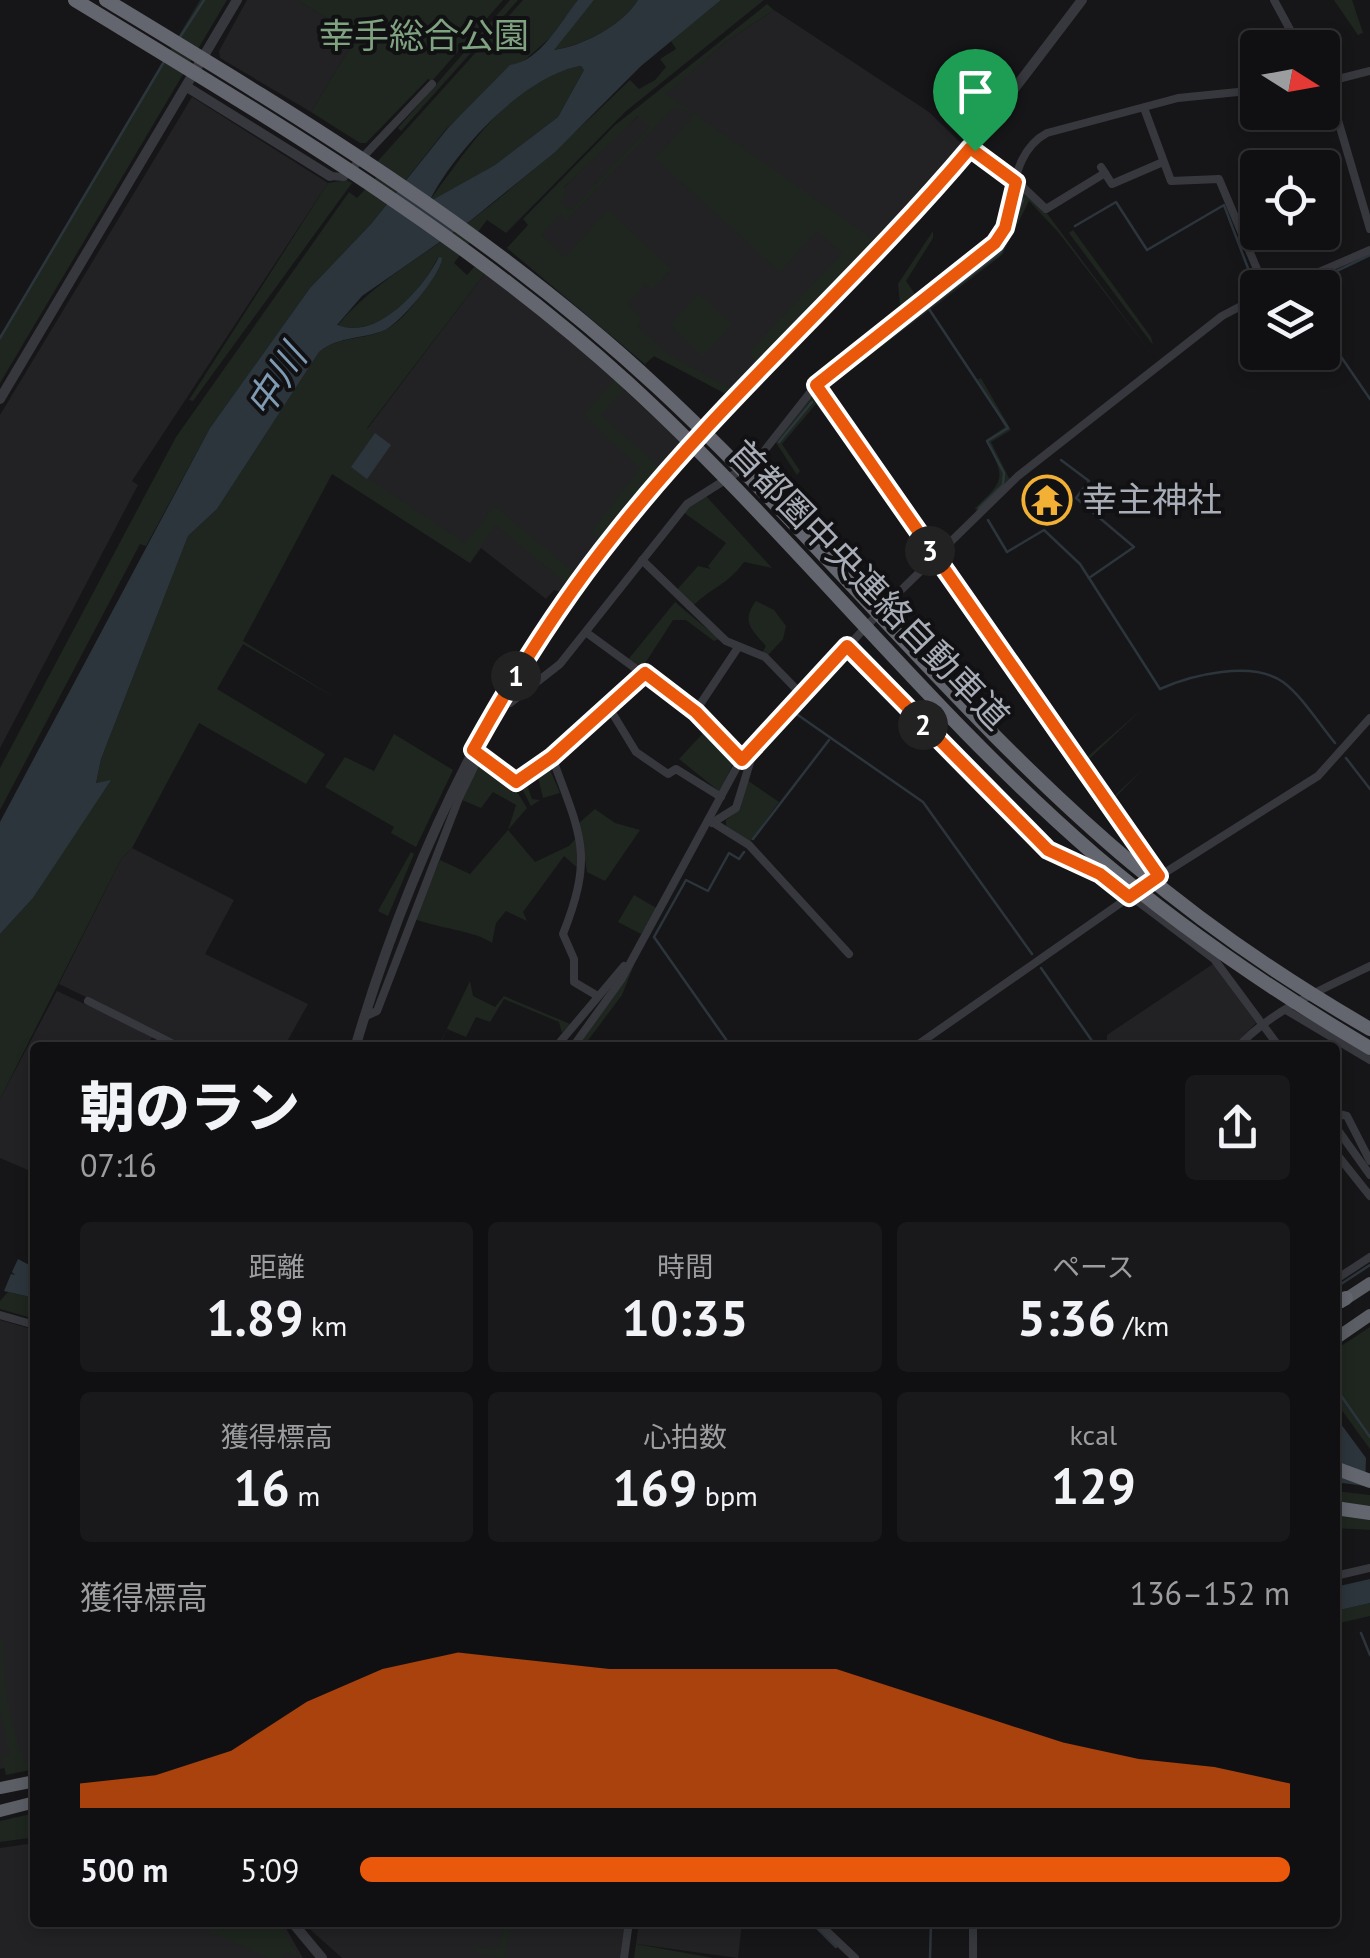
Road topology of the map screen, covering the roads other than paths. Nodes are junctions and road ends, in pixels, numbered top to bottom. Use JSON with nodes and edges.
{"nodes":[{"id":1,"x":75,"y":0,"type":"edge"},
{"id":2,"x":106,"y":0,"type":"edge"},
{"id":3,"x":237,"y":0,"type":"edge"},
{"id":4,"x":1082,"y":0,"type":"edge"},
{"id":5,"x":1274,"y":0,"type":"edge"},
{"id":6,"x":1290,"y":30,"type":"edge"},
{"id":7,"x":1370,"y":71,"type":"edge"},
{"id":8,"x":1340,"y":79,"type":"edge"},
{"id":9,"x":432,"y":84,"type":"dead end"},
{"id":10,"x":187,"y":87,"type":"junction"},
{"id":11,"x":1240,"y":92,"type":"edge"},
{"id":12,"x":1144,"y":108,"type":"junction"},
{"id":13,"x":1340,"y":130,"type":"edge"},
{"id":14,"x":970,"y":148,"type":"junction"},
{"id":15,"x":1163,"y":162,"type":"junction"},
{"id":16,"x":330,"y":176,"type":"joint"},
{"id":17,"x":1016,"y":182,"type":"junction"},
{"id":18,"x":1370,"y":228,"type":"edge"},
{"id":19,"x":1370,"y":250,"type":"edge"},
{"id":20,"x":1258,"y":270,"type":"edge"},
{"id":21,"x":1324,"y":270,"type":"edge"},
{"id":22,"x":1240,"y":307,"type":"edge"},
{"id":23,"x":816,"y":385,"type":"junction"},
{"id":24,"x":0,"y":400,"type":"edge"},
{"id":25,"x":936,"y":559,"type":"junction"},
{"id":26,"x":642,"y":560,"type":"junction"},
{"id":27,"x":586,"y":633,"type":"junction"},
{"id":28,"x":847,"y":646,"type":"junction"},
{"id":29,"x":737,"y":649,"type":"junction"},
{"id":30,"x":638,"y":674,"type":"junction"},
{"id":31,"x":802,"y":695,"type":"junction"},
{"id":32,"x":498,"y":706,"type":"junction"},
{"id":33,"x":608,"y":706,"type":"junction"},
{"id":34,"x":696,"y":712,"type":"junction"},
{"id":35,"x":1370,"y":718,"type":"edge"},
{"id":36,"x":477,"y":752,"type":"junction"},
{"id":37,"x":552,"y":757,"type":"junction"},
{"id":38,"x":744,"y":763,"type":"junction"},
{"id":39,"x":721,"y":797,"type":"junction"},
{"id":40,"x":711,"y":821,"type":"junction"},
{"id":41,"x":1159,"y":876,"type":"junction"},
{"id":42,"x":1129,"y":897,"type":"junction"},
{"id":43,"x":849,"y":954,"type":"dead end"},
{"id":44,"x":631,"y":959,"type":"junction"},
{"id":45,"x":1370,"y":966,"type":"edge"},
{"id":46,"x":596,"y":995,"type":"junction"},
{"id":47,"x":88,"y":1000,"type":"dead end"},
{"id":48,"x":1286,"y":1010,"type":"junction"},
{"id":49,"x":1264,"y":1024,"type":"junction"},
{"id":50,"x":1370,"y":1029,"type":"edge"},
{"id":51,"x":170,"y":1042,"type":"edge"},
{"id":52,"x":357,"y":1042,"type":"edge"},
{"id":53,"x":560,"y":1042,"type":"edge"},
{"id":54,"x":576,"y":1042,"type":"edge"},
{"id":55,"x":922,"y":1042,"type":"edge"},
{"id":56,"x":1244,"y":1042,"type":"edge"},
{"id":57,"x":1276,"y":1042,"type":"edge"},
{"id":58,"x":1340,"y":1042,"type":"edge"},
{"id":59,"x":1340,"y":1042,"type":"edge"},
{"id":60,"x":1370,"y":1048,"type":"edge"},
{"id":61,"x":1370,"y":1060,"type":"edge"},
{"id":62,"x":1340,"y":1114,"type":"edge"},
{"id":63,"x":1340,"y":1133,"type":"edge"},
{"id":64,"x":1340,"y":1158,"type":"edge"},
{"id":65,"x":1370,"y":1161,"type":"edge"},
{"id":66,"x":1370,"y":1175,"type":"edge"},
{"id":67,"x":1370,"y":1196,"type":"edge"},
{"id":68,"x":1370,"y":1258,"type":"edge"},
{"id":69,"x":1340,"y":1277,"type":"edge"},
{"id":70,"x":1370,"y":1283,"type":"edge"},
{"id":71,"x":1340,"y":1302,"type":"edge"},
{"id":72,"x":0,"y":1315,"type":"edge"},
{"id":73,"x":1370,"y":1315,"type":"edge"},
{"id":74,"x":30,"y":1324,"type":"edge"},
{"id":75,"x":1340,"y":1335,"type":"edge"},
{"id":76,"x":1340,"y":1470,"type":"edge"},
{"id":77,"x":1340,"y":1480,"type":"edge"},
{"id":78,"x":1370,"y":1482,"type":"edge"},
{"id":79,"x":1370,"y":1490,"type":"edge"},
{"id":80,"x":1340,"y":1509,"type":"edge"},
{"id":81,"x":1370,"y":1513,"type":"edge"},
{"id":82,"x":1370,"y":1568,"type":"edge"},
{"id":83,"x":1340,"y":1575,"type":"edge"},
{"id":84,"x":30,"y":1781,"type":"edge"},
{"id":85,"x":0,"y":1788,"type":"edge"},
{"id":86,"x":30,"y":1803,"type":"edge"},
{"id":87,"x":0,"y":1811,"type":"edge"},
{"id":88,"x":296,"y":1927,"type":"edge"},
{"id":89,"x":629,"y":1927,"type":"edge"},
{"id":90,"x":822,"y":1927,"type":"edge"},
{"id":91,"x":973,"y":1927,"type":"edge"},
{"id":92,"x":840,"y":1944,"type":"junction"},
{"id":93,"x":322,"y":1958,"type":"edge"},
{"id":94,"x":624,"y":1958,"type":"edge"},
{"id":95,"x":840,"y":1958,"type":"edge"},
{"id":96,"x":855,"y":1958,"type":"edge"},
{"id":97,"x":972,"y":1958,"type":"edge"}],
"edges":[{"from":1,"to":60,"type":"highway","name":"首都圏中央連絡自動車道"},
{"from":2,"to":50,"type":"highway","name":"首都圏中央連絡自動車道"},
{"from":3,"to":10,"type":"street"},
{"from":4,"to":14,"type":"street"},
{"from":5,"to":6,"type":"street"},
{"from":7,"to":8,"type":"street"},
{"from":9,"to":16,"type":"street"},
{"from":10,"to":16,"type":"street"},
{"from":10,"to":24,"type":"street"},
{"from":11,"to":12,"type":"street"},
{"from":12,"to":15,"type":"street"},
{"from":12,"to":17,"type":"street"},
{"from":13,"to":18,"type":"street"},
{"from":14,"to":17,"type":"street"},
{"from":14,"to":32,"type":"street"},
{"from":15,"to":17,"type":"street"},
{"from":15,"to":20,"type":"street"},
{"from":17,"to":23,"type":"street"},
{"from":19,"to":21,"type":"street"},
{"from":22,"to":25,"type":"street"},
{"from":23,"to":25,"type":"street"},
{"from":23,"to":26,"type":"street"},
{"from":25,"to":28,"type":"street"},
{"from":25,"to":41,"type":"street"},
{"from":26,"to":27,"type":"street"},
{"from":26,"to":29,"type":"street"},
{"from":27,"to":30,"type":"street"},
{"from":27,"to":32,"type":"street"},
{"from":28,"to":31,"type":"street"},
{"from":28,"to":42,"type":"street"},
{"from":29,"to":31,"type":"street"},
{"from":29,"to":34,"type":"street"},
{"from":30,"to":33,"type":"street"},
{"from":30,"to":34,"type":"street"},
{"from":31,"to":38,"type":"street"},
{"from":32,"to":36,"type":"street"},
{"from":33,"to":37,"type":"street"},
{"from":33,"to":39,"type":"street"},
{"from":34,"to":38,"type":"street"},
{"from":35,"to":41,"type":"street"},
{"from":36,"to":37,"type":"street"},
{"from":36,"to":52,"type":"street"},
{"from":37,"to":46,"type":"street"},
{"from":38,"to":39,"type":"street"},
{"from":38,"to":40,"type":"street"},
{"from":39,"to":40,"type":"street"},
{"from":40,"to":43,"type":"street"},
{"from":40,"to":44,"type":"street"},
{"from":41,"to":42,"type":"street"},
{"from":42,"to":49,"type":"street"},
{"from":42,"to":55,"type":"street"},
{"from":44,"to":46,"type":"street"},
{"from":44,"to":54,"type":"street"},
{"from":45,"to":48,"type":"street"},
{"from":46,"to":53,"type":"street"},
{"from":47,"to":51,"type":"street"},
{"from":48,"to":49,"type":"street"},
{"from":48,"to":59,"type":"street"},
{"from":49,"to":56,"type":"street"},
{"from":49,"to":57,"type":"street"},
{"from":58,"to":61,"type":"street"},
{"from":62,"to":65,"type":"street"},
{"from":63,"to":66,"type":"street"},
{"from":64,"to":67,"type":"street"},
{"from":68,"to":69,"type":"street"},
{"from":70,"to":71,"type":"highway"},
{"from":72,"to":74,"type":"street"},
{"from":73,"to":75,"type":"highway"},
{"from":76,"to":78,"type":"highway"},
{"from":77,"to":79,"type":"highway"},
{"from":80,"to":81,"type":"highway"},
{"from":82,"to":83,"type":"street"},
{"from":84,"to":85,"type":"highway"},
{"from":86,"to":87,"type":"highway"},
{"from":88,"to":93,"type":"street"},
{"from":89,"to":94,"type":"street"},
{"from":90,"to":92,"type":"street"},
{"from":91,"to":97,"type":"street"},
{"from":92,"to":95,"type":"street"},
{"from":92,"to":96,"type":"street"}]}
